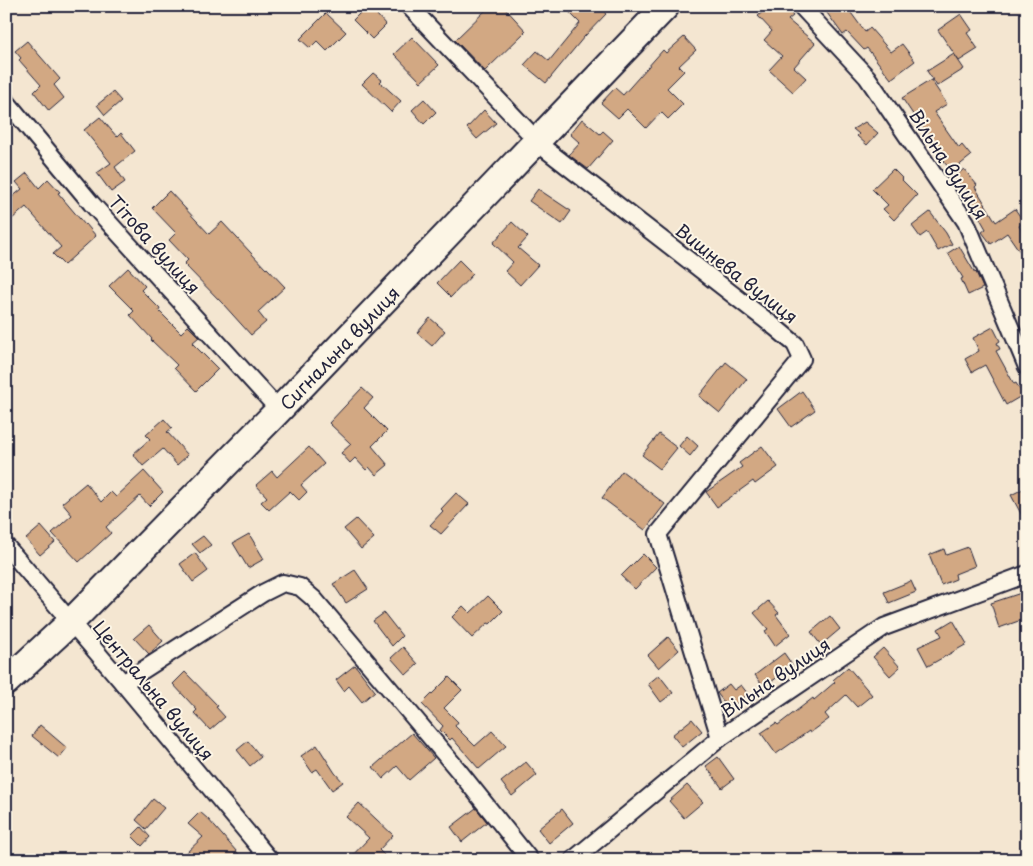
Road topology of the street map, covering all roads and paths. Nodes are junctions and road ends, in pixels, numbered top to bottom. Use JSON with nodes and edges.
{"nodes":[{"id":1,"x":409,"y":6,"type":"edge"},
{"id":2,"x":666,"y":6,"type":"edge"},
{"id":3,"x":801,"y":6,"type":"edge"},
{"id":4,"x":6,"y":101,"type":"edge"},
{"id":5,"x":537,"y":141,"type":"junction"},
{"id":6,"x":1027,"y":367,"type":"edge"},
{"id":7,"x":279,"y":410,"type":"junction"},
{"id":8,"x":6,"y":546,"type":"edge"},
{"id":9,"x":1027,"y":574,"type":"edge"},
{"id":10,"x":71,"y":622,"type":"junction"},
{"id":11,"x":6,"y":682,"type":"edge"},
{"id":12,"x":123,"y":683,"type":"junction"},
{"id":13,"x":720,"y":738,"type":"junction"},
{"id":14,"x":270,"y":860,"type":"edge"},
{"id":15,"x":530,"y":860,"type":"edge"},
{"id":16,"x":573,"y":860,"type":"edge"}],
"edges":[{"from":1,"to":5,"type":"street","name":"Вишнева вулиця"},
{"from":2,"to":5,"type":"main road","name":"Сигнальна вулиця"},
{"from":3,"to":6,"type":"street","name":"Вільна вулиця"},
{"from":4,"to":7,"type":"street","name":"Тітова вулиця"},
{"from":5,"to":7,"type":"main road","name":"Сигнальна вулиця"},
{"from":5,"to":13,"type":"street","name":"Вишнева вулиця"},
{"from":7,"to":10,"type":"main road","name":"Сигнальна вулиця"},
{"from":8,"to":10,"type":"street","name":"Центральна вулиця"},
{"from":9,"to":13,"type":"street","name":"Вільна вулиця"},
{"from":10,"to":11,"type":"main road","name":"Сигнальна вулиця"},
{"from":10,"to":12,"type":"street","name":"Центральна вулиця"},
{"from":12,"to":14,"type":"street","name":"Центральна вулиця"},
{"from":12,"to":15,"type":"street"},
{"from":13,"to":16,"type":"street","name":"Вільна вулиця"}]}
